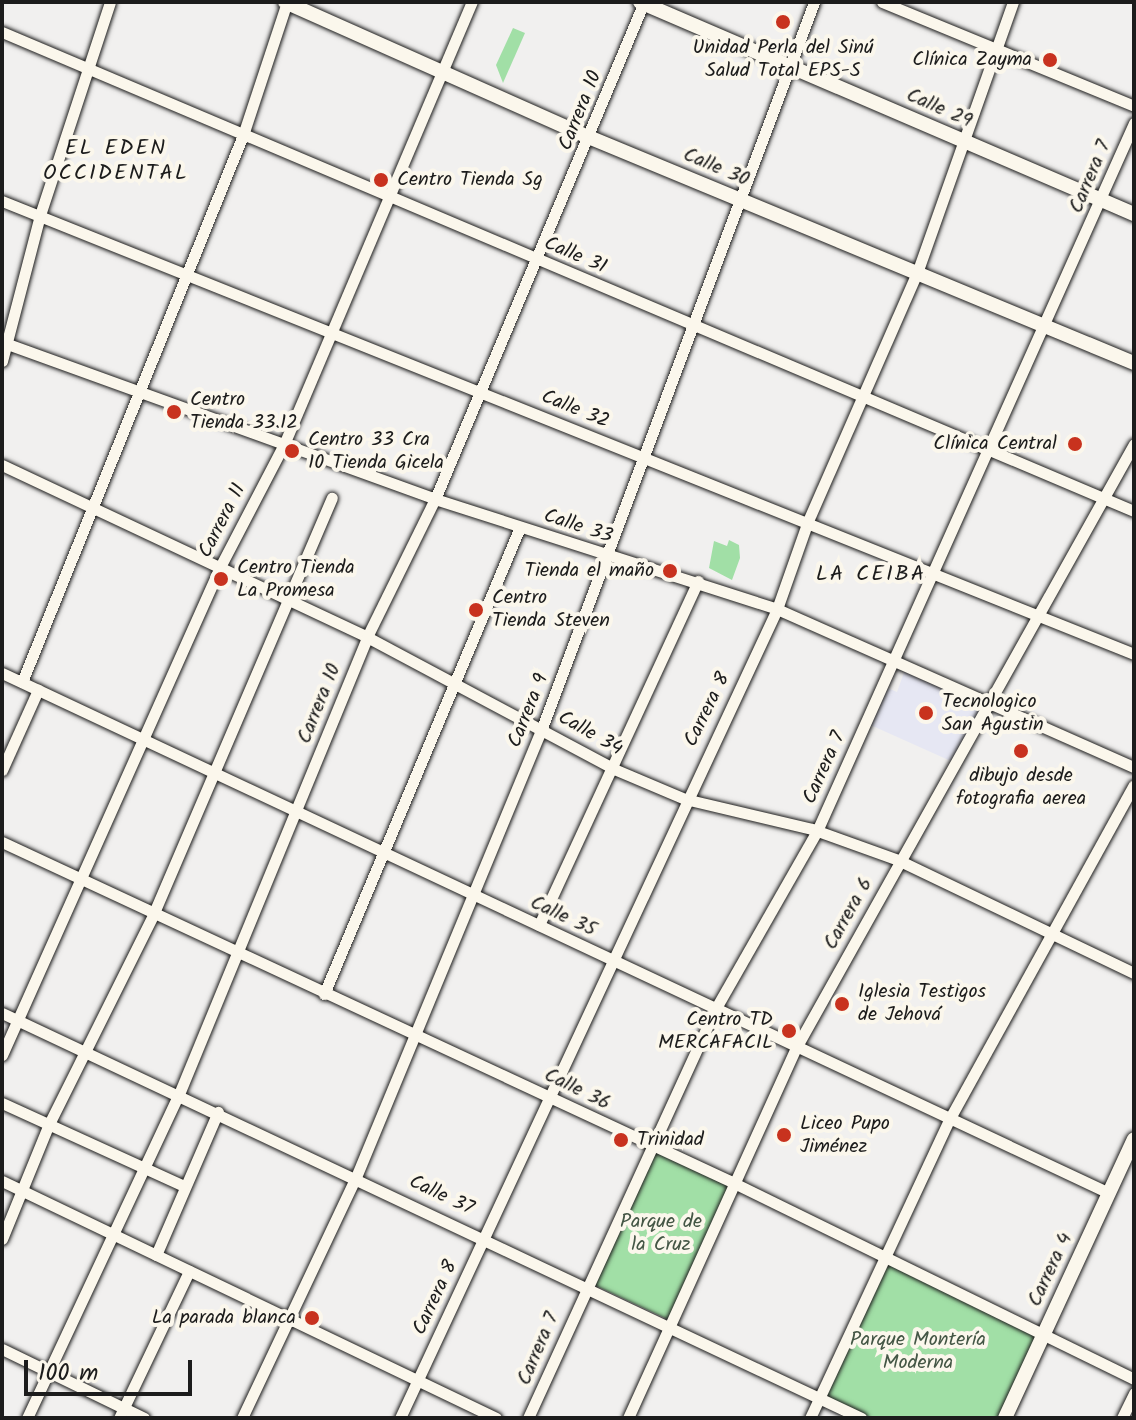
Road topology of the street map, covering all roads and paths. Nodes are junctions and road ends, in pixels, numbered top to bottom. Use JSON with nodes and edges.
{"nodes":[{"id":1,"x":110,"y":2,"type":"edge"},
{"id":2,"x":286,"y":2,"type":"edge"},
{"id":3,"x":472,"y":2,"type":"edge"},
{"id":4,"x":642,"y":2,"type":"edge"},
{"id":5,"x":814,"y":2,"type":"edge"},
{"id":6,"x":882,"y":2,"type":"edge"},
{"id":7,"x":1013,"y":2,"type":"edge"},
{"id":8,"x":2,"y":32,"type":"edge"},
{"id":9,"x":994,"y":49,"type":"junction"},
{"id":10,"x":790,"y":65,"type":"junction"},
{"id":11,"x":87,"y":69,"type":"junction"},
{"id":12,"x":443,"y":71,"type":"junction"},
{"id":13,"x":1134,"y":106,"type":"edge"},
{"id":14,"x":1134,"y":123,"type":"edge"},
{"id":15,"x":243,"y":135,"type":"junction"},
{"id":16,"x":591,"y":138,"type":"junction"},
{"id":17,"x":959,"y":140,"type":"junction"},
{"id":18,"x":389,"y":197,"type":"junction"},
{"id":19,"x":1100,"y":199,"type":"junction"},
{"id":20,"x":2,"y":201,"type":"edge"},
{"id":21,"x":742,"y":201,"type":"junction"},
{"id":22,"x":1134,"y":214,"type":"edge"},
{"id":23,"x":40,"y":215,"type":"junction"},
{"id":24,"x":536,"y":259,"type":"junction"},
{"id":25,"x":917,"y":273,"type":"junction"},
{"id":26,"x":185,"y":276,"type":"junction"},
{"id":27,"x":694,"y":326,"type":"junction"},
{"id":28,"x":1047,"y":327,"type":"junction"},
{"id":29,"x":330,"y":332,"type":"junction"},
{"id":30,"x":5,"y":342,"type":"edge"},
{"id":31,"x":2,"y":361,"type":"edge"},
{"id":32,"x":1134,"y":363,"type":"edge"},
{"id":33,"x":479,"y":391,"type":"junction"},
{"id":34,"x":142,"y":394,"type":"junction"},
{"id":35,"x":865,"y":398,"type":"junction"},
{"id":36,"x":285,"y":442,"type":"junction"},
{"id":37,"x":1134,"y":444,"type":"edge"},
{"id":38,"x":990,"y":450,"type":"junction"},
{"id":39,"x":644,"y":456,"type":"junction"},
{"id":40,"x":2,"y":465,"type":"edge"},
{"id":41,"x":332,"y":498,"type":"dead end"},
{"id":42,"x":435,"y":499,"type":"junction"},
{"id":43,"x":1106,"y":499,"type":"junction"},
{"id":44,"x":94,"y":508,"type":"junction"},
{"id":45,"x":1134,"y":511,"type":"edge"},
{"id":46,"x":808,"y":521,"type":"junction"},
{"id":47,"x":520,"y":527,"type":"junction"},
{"id":48,"x":609,"y":556,"type":"junction"},
{"id":49,"x":220,"y":567,"type":"junction"},
{"id":50,"x":933,"y":573,"type":"junction"},
{"id":51,"x":698,"y":581,"type":"junction"},
{"id":52,"x":289,"y":600,"type":"junction"},
{"id":53,"x":777,"y":609,"type":"junction"},
{"id":54,"x":1036,"y":613,"type":"junction"},
{"id":55,"x":367,"y":637,"type":"junction"},
{"id":56,"x":1134,"y":654,"type":"edge"},
{"id":57,"x":892,"y":660,"type":"junction"},
{"id":58,"x":2,"y":673,"type":"edge"},
{"id":59,"x":453,"y":681,"type":"junction"},
{"id":60,"x":22,"y":682,"type":"junction"},
{"id":61,"x":38,"y":690,"type":"junction"},
{"id":62,"x":986,"y":704,"type":"junction"},
{"id":63,"x":542,"y":728,"type":"junction"},
{"id":64,"x":142,"y":739,"type":"junction"},
{"id":65,"x":1134,"y":767,"type":"edge"},
{"id":66,"x":614,"y":769,"type":"junction"},
{"id":67,"x":2,"y":770,"type":"edge"},
{"id":68,"x":216,"y":773,"type":"junction"},
{"id":69,"x":1134,"y":785,"type":"edge"},
{"id":70,"x":685,"y":799,"type":"junction"},
{"id":71,"x":295,"y":811,"type":"junction"},
{"id":72,"x":817,"y":831,"type":"junction"},
{"id":73,"x":2,"y":842,"type":"edge"},
{"id":74,"x":382,"y":851,"type":"junction"},
{"id":75,"x":898,"y":860,"type":"junction"},
{"id":76,"x":83,"y":882,"type":"junction"},
{"id":77,"x":474,"y":894,"type":"junction"},
{"id":78,"x":153,"y":915,"type":"junction"},
{"id":79,"x":539,"y":925,"type":"junction"},
{"id":80,"x":1052,"y":938,"type":"junction"},
{"id":81,"x":236,"y":954,"type":"junction"},
{"id":82,"x":611,"y":959,"type":"junction"},
{"id":83,"x":1134,"y":973,"type":"edge"},
{"id":84,"x":324,"y":994,"type":"junction"},
{"id":85,"x":716,"y":1008,"type":"junction"},
{"id":86,"x":2,"y":1013,"type":"edge"},
{"id":87,"x":19,"y":1021,"type":"junction"},
{"id":88,"x":414,"y":1034,"type":"junction"},
{"id":89,"x":797,"y":1046,"type":"junction"},
{"id":90,"x":88,"y":1053,"type":"junction"},
{"id":91,"x":2,"y":1055,"type":"edge"},
{"id":92,"x":179,"y":1094,"type":"junction"},
{"id":93,"x":548,"y":1096,"type":"junction"},
{"id":94,"x":2,"y":1103,"type":"edge"},
{"id":95,"x":218,"y":1112,"type":"junction"},
{"id":96,"x":950,"y":1118,"type":"junction"},
{"id":97,"x":48,"y":1126,"type":"junction"},
{"id":98,"x":1134,"y":1139,"type":"edge"},
{"id":99,"x":651,"y":1146,"type":"junction"},
{"id":100,"x":144,"y":1170,"type":"junction"},
{"id":101,"x":356,"y":1177,"type":"junction"},
{"id":102,"x":2,"y":1181,"type":"edge"},
{"id":103,"x":732,"y":1182,"type":"junction"},
{"id":104,"x":184,"y":1186,"type":"junction"},
{"id":105,"x":23,"y":1191,"type":"junction"},
{"id":106,"x":1109,"y":1193,"type":"junction"},
{"id":107,"x":110,"y":1233,"type":"junction"},
{"id":108,"x":484,"y":1235,"type":"junction"},
{"id":109,"x":2,"y":1239,"type":"edge"},
{"id":110,"x":156,"y":1255,"type":"junction"},
{"id":111,"x":883,"y":1256,"type":"junction"},
{"id":112,"x":189,"y":1271,"type":"junction"},
{"id":113,"x":587,"y":1284,"type":"junction"},
{"id":114,"x":289,"y":1319,"type":"junction"},
{"id":115,"x":669,"y":1324,"type":"junction"},
{"id":116,"x":1043,"y":1334,"type":"junction"},
{"id":117,"x":2,"y":1349,"type":"edge"},
{"id":118,"x":50,"y":1372,"type":"junction"},
{"id":119,"x":1134,"y":1379,"type":"edge"},
{"id":120,"x":417,"y":1380,"type":"junction"},
{"id":121,"x":1134,"y":1393,"type":"edge"},
{"id":122,"x":818,"y":1397,"type":"junction"},
{"id":123,"x":122,"y":1413,"type":"edge"},
{"id":124,"x":27,"y":1418,"type":"edge"},
{"id":125,"x":144,"y":1418,"type":"edge"},
{"id":126,"x":242,"y":1418,"type":"edge"},
{"id":127,"x":400,"y":1418,"type":"edge"},
{"id":128,"x":496,"y":1418,"type":"edge"},
{"id":129,"x":528,"y":1418,"type":"edge"},
{"id":130,"x":628,"y":1418,"type":"edge"},
{"id":131,"x":810,"y":1418,"type":"edge"},
{"id":132,"x":861,"y":1418,"type":"edge"},
{"id":133,"x":1005,"y":1418,"type":"edge"},
{"id":134,"x":1122,"y":1418,"type":"edge"}],
"edges":[{"from":1,"to":11,"type":"street"},
{"from":2,"to":12,"type":"street","name":"Calle 30"},
{"from":2,"to":15,"type":"street"},
{"from":3,"to":12,"type":"street","name":"Carrera 11"},
{"from":4,"to":10,"type":"street","name":"Calle 29"},
{"from":4,"to":16,"type":"street","name":"Carrera 10"},
{"from":5,"to":10,"type":"street","name":"Carrera 9"},
{"from":6,"to":9,"type":"street"},
{"from":7,"to":9,"type":"street","name":"Carrera 8"},
{"from":8,"to":11,"type":"street","name":"Calle 31"},
{"from":9,"to":13,"type":"street"},
{"from":9,"to":17,"type":"street","name":"Carrera 8"},
{"from":10,"to":17,"type":"street","name":"Calle 29"},
{"from":10,"to":21,"type":"street","name":"Carrera 9"},
{"from":11,"to":15,"type":"street","name":"Calle 31"},
{"from":11,"to":23,"type":"street"},
{"from":12,"to":16,"type":"street","name":"Calle 30"},
{"from":12,"to":18,"type":"street","name":"Carrera 11"},
{"from":14,"to":19,"type":"street","name":"Carrera 7"},
{"from":15,"to":18,"type":"street","name":"Calle 31"},
{"from":15,"to":26,"type":"street"},
{"from":16,"to":21,"type":"street","name":"Calle 30"},
{"from":16,"to":24,"type":"street","name":"Carrera 10"},
{"from":17,"to":19,"type":"street","name":"Calle 29"},
{"from":17,"to":25,"type":"street","name":"Carrera 8"},
{"from":18,"to":24,"type":"street","name":"Calle 31"},
{"from":18,"to":29,"type":"street","name":"Carrera 11"},
{"from":19,"to":22,"type":"street","name":"Calle 29"},
{"from":19,"to":28,"type":"street","name":"Carrera 7"},
{"from":20,"to":23,"type":"street","name":"Calle 32"},
{"from":21,"to":25,"type":"street","name":"Calle 30"},
{"from":21,"to":27,"type":"street","name":"Carrera 9"},
{"from":23,"to":26,"type":"street","name":"Calle 32"},
{"from":23,"to":30,"type":"street"},
{"from":24,"to":27,"type":"street","name":"Calle 31"},
{"from":24,"to":33,"type":"street","name":"Carrera 10"},
{"from":25,"to":28,"type":"street","name":"Calle 30"},
{"from":25,"to":35,"type":"street","name":"Carrera 8"},
{"from":26,"to":29,"type":"street","name":"Calle 32"},
{"from":26,"to":34,"type":"street"},
{"from":27,"to":35,"type":"street","name":"Calle 31"},
{"from":27,"to":39,"type":"street","name":"Carrera 9"},
{"from":28,"to":32,"type":"street","name":"Calle 30"},
{"from":28,"to":38,"type":"street","name":"Carrera 7"},
{"from":29,"to":33,"type":"street","name":"Calle 32"},
{"from":29,"to":36,"type":"street","name":"Carrera 11"},
{"from":30,"to":31,"type":"street"},
{"from":30,"to":34,"type":"street","name":"Calle 33"},
{"from":33,"to":39,"type":"street","name":"Calle 32"},
{"from":33,"to":42,"type":"street","name":"Carrera 10"},
{"from":34,"to":36,"type":"street","name":"Calle 33"},
{"from":34,"to":44,"type":"street"},
{"from":35,"to":38,"type":"street","name":"Calle 31"},
{"from":35,"to":46,"type":"street","name":"Carrera 8"},
{"from":36,"to":42,"type":"street","name":"Calle 33"},
{"from":36,"to":49,"type":"street","name":"Carrera 11"},
{"from":37,"to":43,"type":"street","name":"Carrera 6"},
{"from":38,"to":43,"type":"street","name":"Calle 31"},
{"from":38,"to":50,"type":"street","name":"Carrera 7"},
{"from":39,"to":46,"type":"street","name":"Calle 32"},
{"from":39,"to":48,"type":"street","name":"Carrera 9"},
{"from":40,"to":44,"type":"street","name":"Calle 34"},
{"from":41,"to":52,"type":"street"},
{"from":42,"to":47,"type":"street","name":"Calle 33"},
{"from":42,"to":55,"type":"street","name":"Carrera 10"},
{"from":43,"to":45,"type":"street","name":"Calle 31"},
{"from":43,"to":54,"type":"street","name":"Carrera 6"},
{"from":44,"to":49,"type":"street","name":"Calle 34"},
{"from":44,"to":60,"type":"street"},
{"from":46,"to":50,"type":"street","name":"Calle 32"},
{"from":46,"to":53,"type":"street","name":"Carrera 8"},
{"from":47,"to":48,"type":"street","name":"Calle 33"},
{"from":47,"to":59,"type":"street"},
{"from":48,"to":51,"type":"street","name":"Calle 33"},
{"from":48,"to":63,"type":"street","name":"Carrera 9"},
{"from":49,"to":52,"type":"street","name":"Calle 34"},
{"from":49,"to":64,"type":"street","name":"Carrera 11"},
{"from":50,"to":54,"type":"street","name":"Calle 32"},
{"from":50,"to":57,"type":"street","name":"Carrera 7"},
{"from":51,"to":53,"type":"street","name":"Calle 33"},
{"from":51,"to":66,"type":"street"},
{"from":52,"to":55,"type":"street","name":"Calle 34"},
{"from":52,"to":68,"type":"street"},
{"from":53,"to":57,"type":"street","name":"Calle 33"},
{"from":53,"to":70,"type":"street","name":"Carrera 8"},
{"from":54,"to":56,"type":"street","name":"Calle 32"},
{"from":54,"to":62,"type":"street","name":"Carrera 6"},
{"from":55,"to":59,"type":"street","name":"Calle 34"},
{"from":55,"to":71,"type":"street","name":"Carrera 10"},
{"from":57,"to":62,"type":"street","name":"Calle 33"},
{"from":57,"to":72,"type":"street","name":"Carrera 7"},
{"from":58,"to":60,"type":"street","name":"Calle 35"},
{"from":59,"to":63,"type":"street","name":"Calle 34"},
{"from":59,"to":74,"type":"street"},
{"from":60,"to":61,"type":"street","name":"Calle 35"},
{"from":61,"to":64,"type":"street","name":"Calle 35"},
{"from":61,"to":67,"type":"street"},
{"from":62,"to":65,"type":"street","name":"Calle 33"},
{"from":62,"to":75,"type":"street","name":"Carrera 6"},
{"from":63,"to":66,"type":"street","name":"Calle 34"},
{"from":63,"to":77,"type":"street","name":"Carrera 9"},
{"from":64,"to":68,"type":"street","name":"Calle 35"},
{"from":64,"to":76,"type":"street","name":"Carrera 11"},
{"from":66,"to":70,"type":"street","name":"Calle 34"},
{"from":66,"to":79,"type":"street"},
{"from":68,"to":71,"type":"street","name":"Calle 35"},
{"from":68,"to":78,"type":"street"},
{"from":69,"to":80,"type":"street"},
{"from":70,"to":72,"type":"street","name":"Calle 34"},
{"from":70,"to":82,"type":"street","name":"Carrera 8"},
{"from":71,"to":74,"type":"street","name":"Calle 35"},
{"from":71,"to":81,"type":"street","name":"Carrera 10"},
{"from":72,"to":75,"type":"street","name":"Calle 34"},
{"from":72,"to":85,"type":"street","name":"Carrera 7"},
{"from":73,"to":76,"type":"street","name":"Calle 36"},
{"from":74,"to":77,"type":"street","name":"Calle 35"},
{"from":74,"to":84,"type":"street"},
{"from":75,"to":80,"type":"street","name":"Calle 34"},
{"from":75,"to":89,"type":"street","name":"Carrera 6"},
{"from":76,"to":78,"type":"street","name":"Calle 36"},
{"from":76,"to":87,"type":"street","name":"Carrera 11"},
{"from":77,"to":79,"type":"street","name":"Calle 35"},
{"from":77,"to":88,"type":"street","name":"Carrera 9"},
{"from":78,"to":81,"type":"street","name":"Calle 36"},
{"from":78,"to":90,"type":"street"},
{"from":79,"to":82,"type":"street","name":"Calle 35"},
{"from":80,"to":83,"type":"street","name":"Calle 34"},
{"from":80,"to":96,"type":"street"},
{"from":81,"to":84,"type":"street","name":"Calle 36"},
{"from":81,"to":92,"type":"street","name":"Carrera 10"},
{"from":82,"to":85,"type":"street","name":"Calle 35"},
{"from":82,"to":93,"type":"street","name":"Carrera 8"},
{"from":84,"to":88,"type":"street","name":"Calle 36"},
{"from":85,"to":89,"type":"street","name":"Calle 35"},
{"from":85,"to":99,"type":"street","name":"Carrera 7"},
{"from":86,"to":87,"type":"street","name":"Calle 37"},
{"from":87,"to":90,"type":"street","name":"Calle 37"},
{"from":87,"to":91,"type":"street","name":"Carrera 11"},
{"from":88,"to":93,"type":"street","name":"Calle 36"},
{"from":88,"to":101,"type":"street","name":"Carrera 9"},
{"from":89,"to":96,"type":"street","name":"Calle 35"},
{"from":89,"to":103,"type":"street","name":"Carrera 6"},
{"from":90,"to":92,"type":"street","name":"Calle 37"},
{"from":90,"to":97,"type":"street"},
{"from":92,"to":95,"type":"street","name":"Calle 37"},
{"from":92,"to":100,"type":"street","name":"Carrera 10"},
{"from":93,"to":99,"type":"street","name":"Calle 36"},
{"from":93,"to":108,"type":"street","name":"Carrera 8"},
{"from":94,"to":97,"type":"street"},
{"from":95,"to":101,"type":"street","name":"Calle 37"},
{"from":95,"to":104,"type":"street"},
{"from":96,"to":106,"type":"street","name":"Calle 35"},
{"from":96,"to":111,"type":"street"},
{"from":97,"to":100,"type":"street"},
{"from":97,"to":105,"type":"street"},
{"from":98,"to":106,"type":"street","name":"Carrera 4"},
{"from":99,"to":103,"type":"street","name":"Calle 36"},
{"from":99,"to":113,"type":"street","name":"Carrera 7"},
{"from":100,"to":104,"type":"street"},
{"from":100,"to":107,"type":"street","name":"Carrera 10"},
{"from":101,"to":108,"type":"street","name":"Calle 37"},
{"from":101,"to":114,"type":"street","name":"Carrera 9"},
{"from":102,"to":105,"type":"street"},
{"from":103,"to":111,"type":"street","name":"Calle 36"},
{"from":103,"to":115,"type":"street","name":"Carrera 6"},
{"from":104,"to":110,"type":"street"},
{"from":105,"to":107,"type":"street"},
{"from":105,"to":109,"type":"street"},
{"from":106,"to":116,"type":"street","name":"Carrera 4"},
{"from":107,"to":110,"type":"street"},
{"from":107,"to":118,"type":"street","name":"Carrera 10"},
{"from":108,"to":113,"type":"street","name":"Calle 37"},
{"from":108,"to":120,"type":"street","name":"Carrera 8"},
{"from":110,"to":112,"type":"street"},
{"from":111,"to":116,"type":"street","name":"Calle 36"},
{"from":111,"to":122,"type":"street"},
{"from":112,"to":114,"type":"street"},
{"from":112,"to":123,"type":"street"},
{"from":113,"to":115,"type":"street","name":"Calle 37"},
{"from":113,"to":129,"type":"street","name":"Carrera 7"},
{"from":114,"to":120,"type":"street"},
{"from":114,"to":126,"type":"street","name":"Carrera 9"},
{"from":115,"to":122,"type":"street","name":"Calle 37"},
{"from":115,"to":130,"type":"street","name":"Carrera 6"},
{"from":116,"to":119,"type":"street","name":"Calle 36"},
{"from":116,"to":133,"type":"street","name":"Carrera 4"},
{"from":117,"to":118,"type":"street"},
{"from":118,"to":123,"type":"street"},
{"from":118,"to":124,"type":"street","name":"Carrera 10"},
{"from":120,"to":127,"type":"street","name":"Carrera 8"},
{"from":120,"to":128,"type":"street"},
{"from":121,"to":134,"type":"street"},
{"from":122,"to":131,"type":"street"},
{"from":122,"to":132,"type":"street","name":"Calle 37"},
{"from":123,"to":125,"type":"street"}]}
